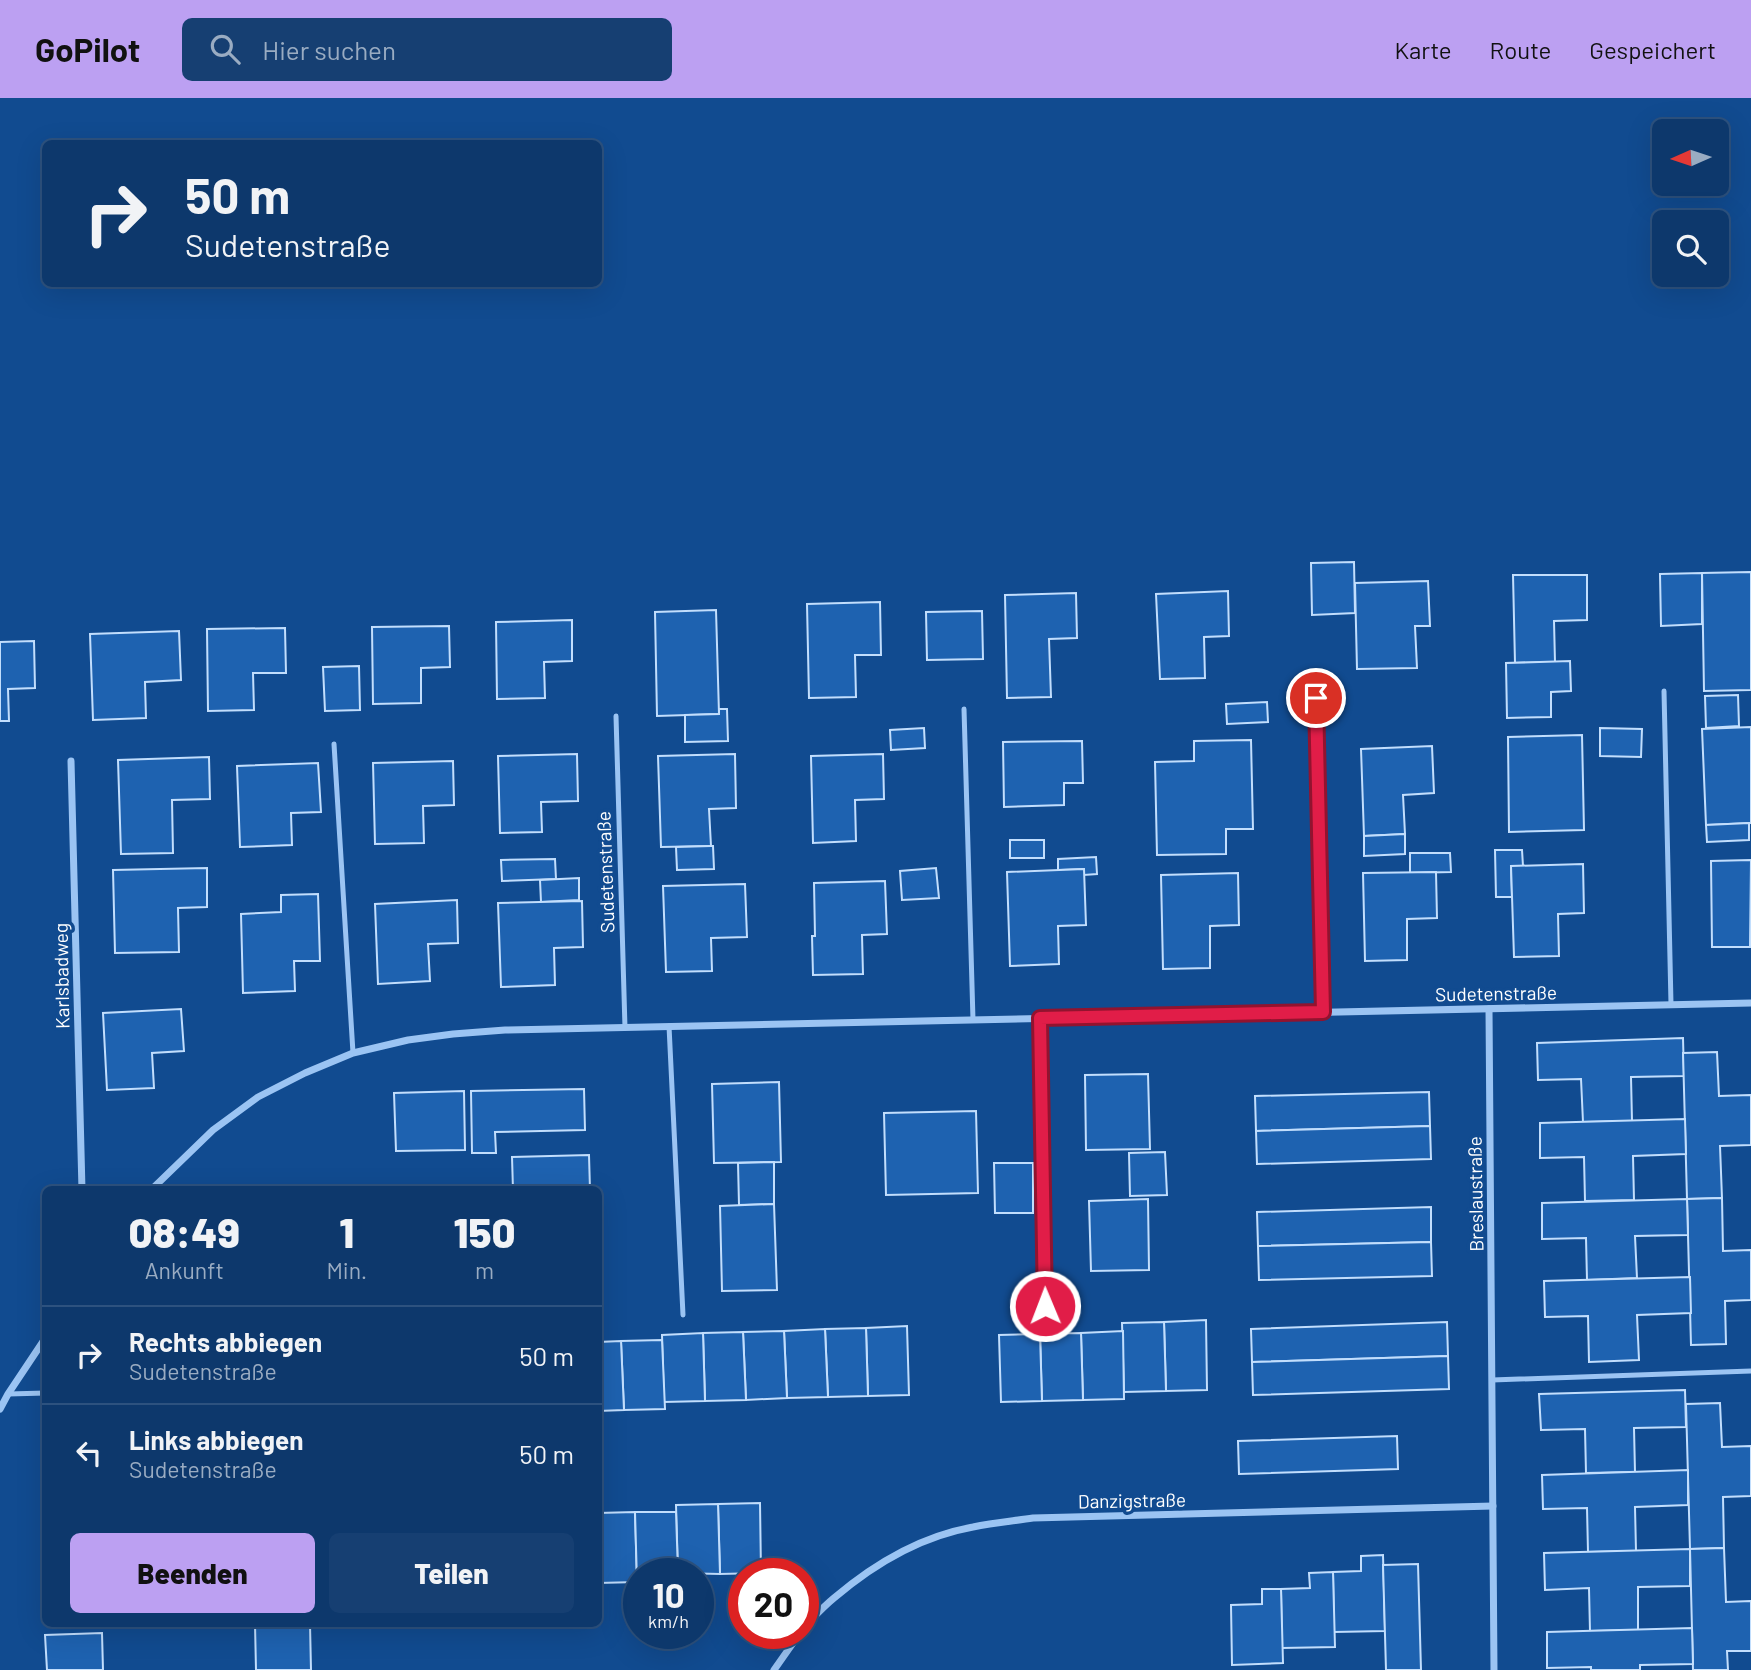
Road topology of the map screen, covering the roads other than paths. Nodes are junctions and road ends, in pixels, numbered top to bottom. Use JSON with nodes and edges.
{"nodes":[{"id":1,"x":1664,"y":691,"type":"dead end"},
{"id":2,"x":1316,"y":698,"type":"dead end"},
{"id":3,"x":964,"y":709,"type":"dead end"},
{"id":4,"x":616,"y":716,"type":"dead end"},
{"id":5,"x":334,"y":744,"type":"dead end"},
{"id":6,"x":71,"y":761,"type":"dead end"},
{"id":7,"x":1751,"y":1003,"type":"edge"},
{"id":8,"x":1671,"y":1004,"type":"junction"},
{"id":9,"x":1489,"y":1009,"type":"junction"},
{"id":10,"x":1323,"y":1012,"type":"junction"},
{"id":11,"x":1040,"y":1018,"type":"junction"},
{"id":12,"x":973,"y":1020,"type":"junction"},
{"id":13,"x":669,"y":1026,"type":"junction"},
{"id":14,"x":625,"y":1027,"type":"junction"},
{"id":15,"x":353,"y":1053,"type":"junction"},
{"id":16,"x":82,"y":1186,"type":"edge"},
{"id":17,"x":156,"y":1186,"type":"edge"},
{"id":18,"x":1045,"y":1306,"type":"dead end"},
{"id":19,"x":683,"y":1315,"type":"dead end"},
{"id":20,"x":42,"y":1343,"type":"edge"},
{"id":21,"x":1751,"y":1371,"type":"edge"},
{"id":22,"x":1492,"y":1380,"type":"junction"},
{"id":23,"x":42,"y":1393,"type":"edge"},
{"id":24,"x":8,"y":1394,"type":"junction"},
{"id":25,"x":0,"y":1409,"type":"edge"},
{"id":26,"x":1493,"y":1507,"type":"junction"},
{"id":27,"x":819,"y":1613,"type":"edge"},
{"id":28,"x":789,"y":1649,"type":"edge"},
{"id":29,"x":774,"y":1670,"type":"edge"},
{"id":30,"x":1494,"y":1670,"type":"edge"}],
"edges":[{"from":1,"to":8,"type":"lane"},
{"from":2,"to":10,"type":"lane"},
{"from":3,"to":12,"type":"lane"},
{"from":4,"to":14,"type":"lane","name":"Sudetenstraße"},
{"from":5,"to":15,"type":"lane"},
{"from":6,"to":16,"type":"street","name":"Karlsbadweg"},
{"from":7,"to":8,"type":"street","name":"Sudetenstraße"},
{"from":8,"to":9,"type":"street","name":"Sudetenstraße"},
{"from":9,"to":10,"type":"street","name":"Sudetenstraße"},
{"from":9,"to":22,"type":"street","name":"Breslaustraße"},
{"from":10,"to":11,"type":"street","name":"Sudetenstraße"},
{"from":11,"to":12,"type":"street","name":"Sudetenstraße"},
{"from":11,"to":18,"type":"lane"},
{"from":12,"to":13,"type":"street","name":"Sudetenstraße"},
{"from":13,"to":14,"type":"street","name":"Sudetenstraße"},
{"from":13,"to":19,"type":"lane"},
{"from":14,"to":15,"type":"street","name":"Sudetenstraße"},
{"from":15,"to":17,"type":"street","name":"Sudetenstraße"},
{"from":20,"to":24,"type":"street"},
{"from":21,"to":22,"type":"lane"},
{"from":22,"to":26,"type":"street","name":"Breslaustraße"},
{"from":23,"to":24,"type":"lane"},
{"from":24,"to":25,"type":"street"},
{"from":26,"to":27,"type":"street","name":"Danzigstraße"},
{"from":26,"to":30,"type":"street","name":"Breslaustraße"},
{"from":28,"to":29,"type":"street"}]}
